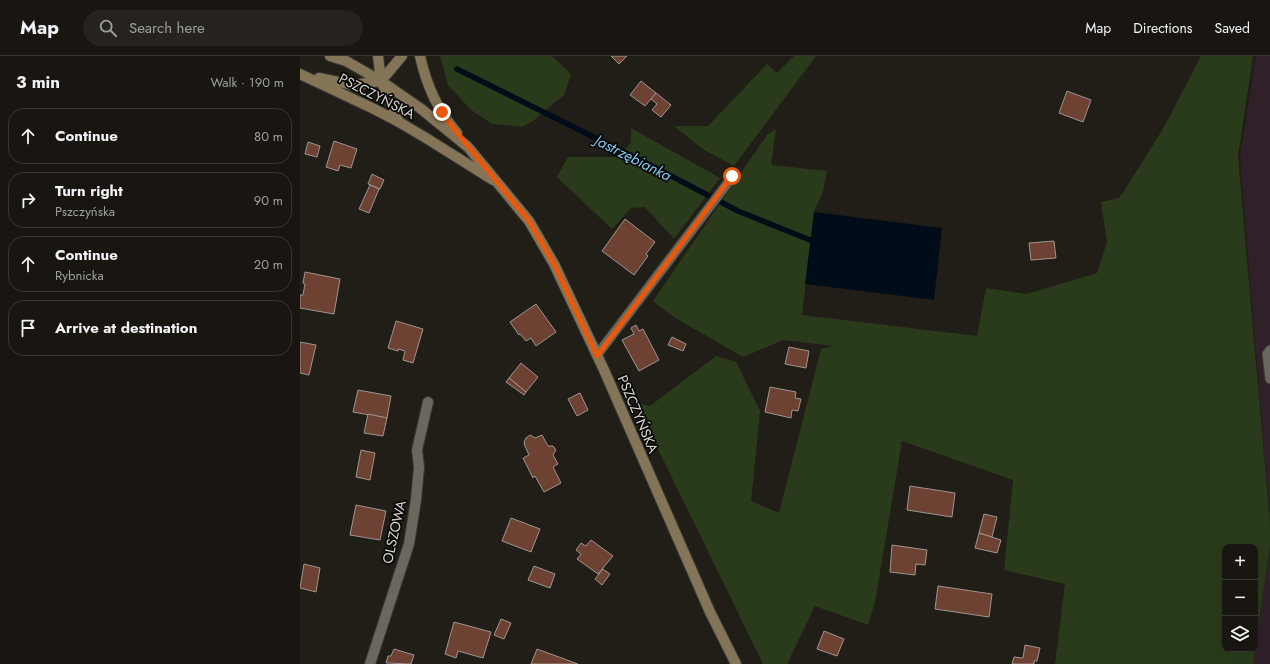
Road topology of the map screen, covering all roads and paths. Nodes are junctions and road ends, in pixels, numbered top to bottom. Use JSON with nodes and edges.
{"nodes":[{"id":1,"x":330,"y":56,"type":"edge"},
{"id":2,"x":378,"y":56,"type":"edge"},
{"id":3,"x":402,"y":56,"type":"edge"},
{"id":4,"x":420,"y":56,"type":"edge"},
{"id":5,"x":301,"y":74,"type":"edge"},
{"id":6,"x":381,"y":81,"type":"junction"},
{"id":7,"x":399,"y":122,"type":"junction"},
{"id":8,"x":468,"y":147,"type":"junction"},
{"id":9,"x":732,"y":176,"type":"dead end"},
{"id":10,"x":500,"y":185,"type":"junction"},
{"id":11,"x":1270,"y":350,"type":"edge"},
{"id":12,"x":597,"y":356,"type":"junction"},
{"id":13,"x":1270,"y":379,"type":"edge"},
{"id":14,"x":428,"y":402,"type":"dead end"},
{"id":15,"x":370,"y":664,"type":"edge"},
{"id":16,"x":736,"y":664,"type":"edge"}],
"edges":[{"from":1,"to":6,"type":"main road","name":"PSZCZYŃSKA"},
{"from":2,"to":6,"type":"main road"},
{"from":3,"to":6,"type":"main road"},
{"from":4,"to":8,"type":"main road"},
{"from":5,"to":6,"type":"main road"},
{"from":5,"to":7,"type":"main road","name":"PSZCZYŃSKA"},
{"from":6,"to":7,"type":"main road"},
{"from":6,"to":8,"type":"main road","name":"PSZCZYŃSKA"},
{"from":7,"to":10,"type":"main road","name":"PSZCZYŃSKA"},
{"from":8,"to":10,"type":"main road","name":"PSZCZYŃSKA"},
{"from":9,"to":12,"type":"lane"},
{"from":10,"to":12,"type":"main road","name":"PSZCZYŃSKA"},
{"from":11,"to":13,"type":"lane"},
{"from":12,"to":16,"type":"main road","name":"PSZCZYŃSKA"},
{"from":14,"to":15,"type":"street","name":"OLSZOWA"}]}
